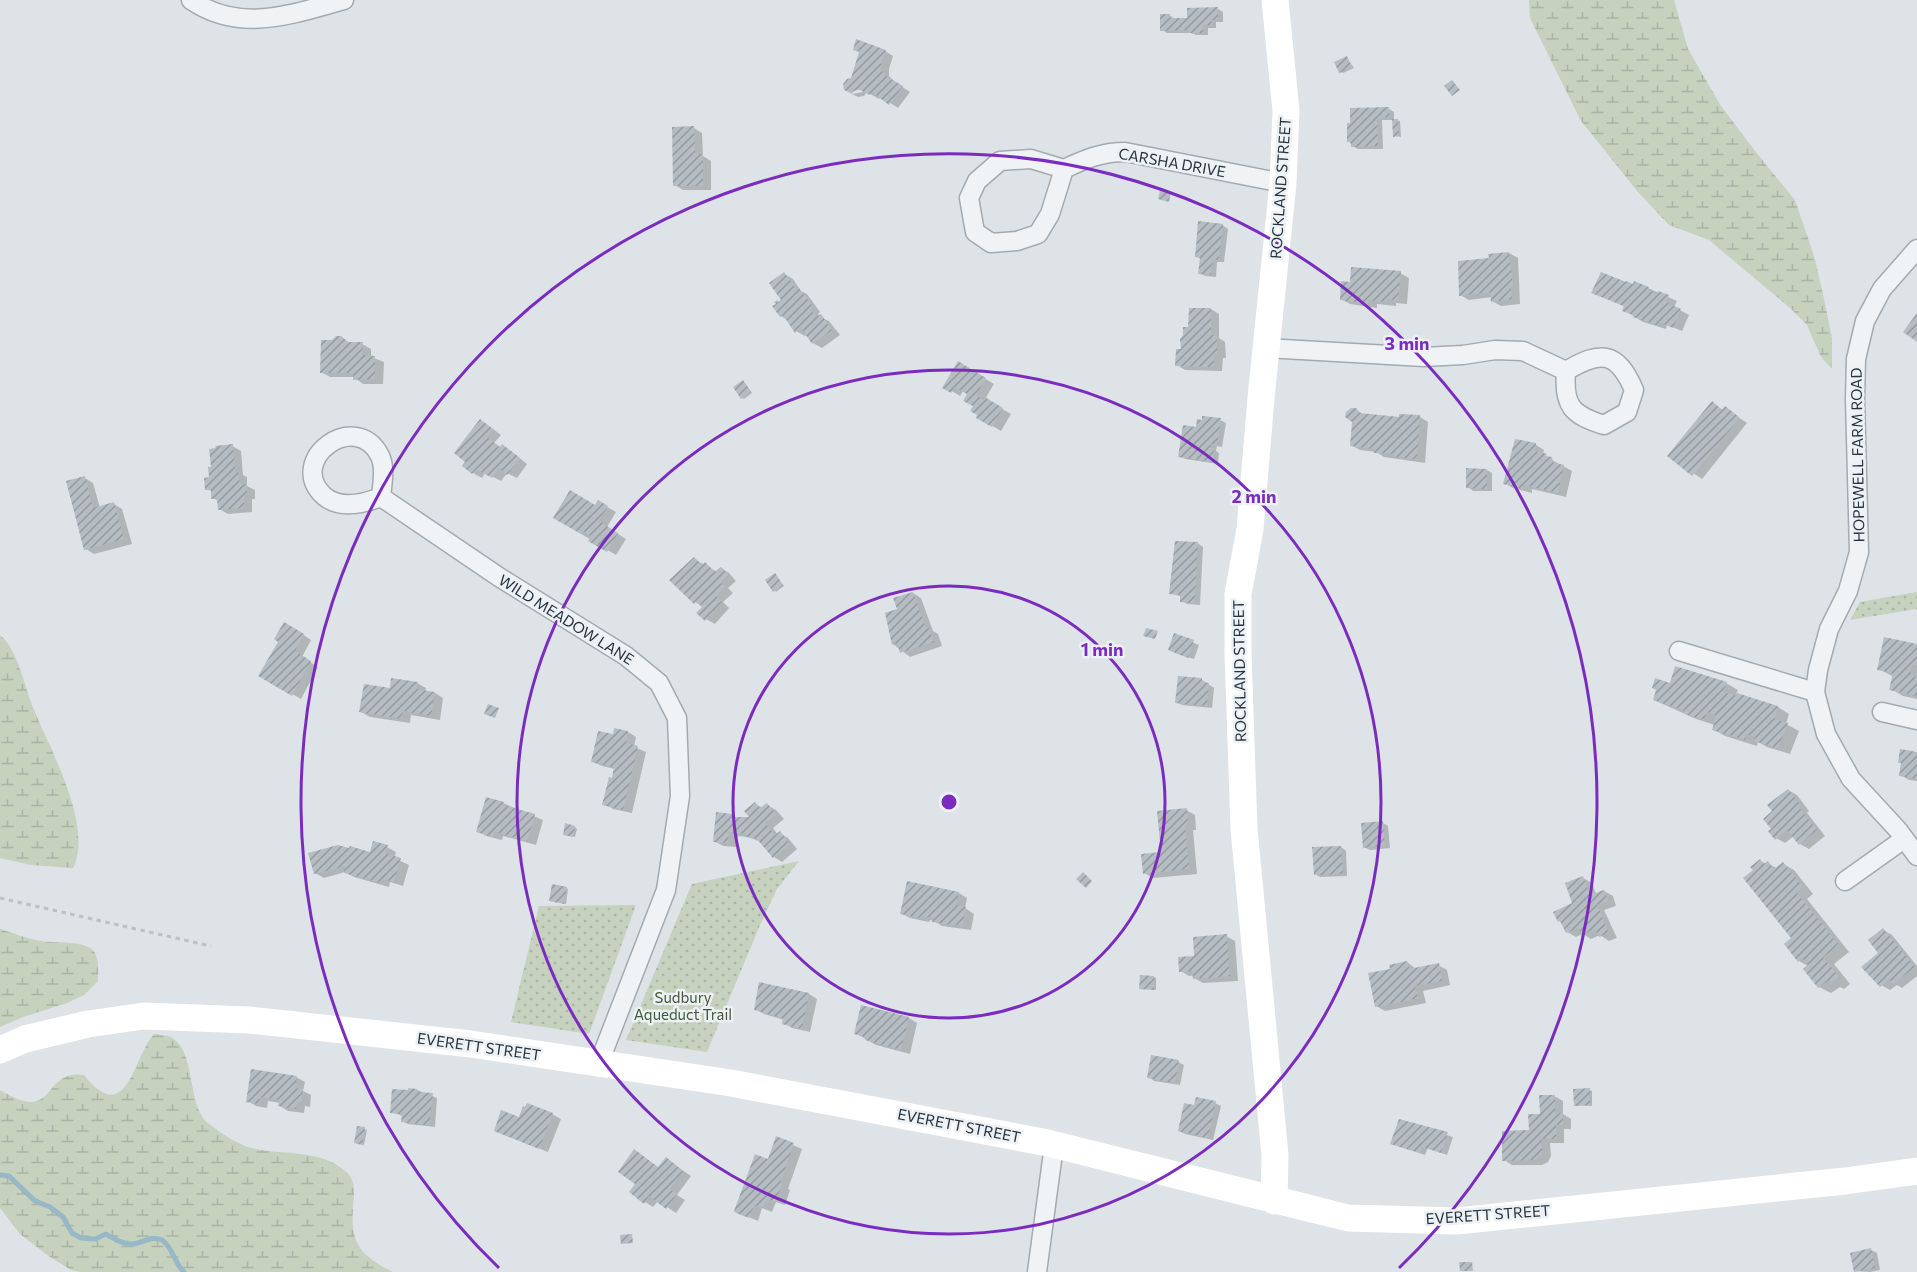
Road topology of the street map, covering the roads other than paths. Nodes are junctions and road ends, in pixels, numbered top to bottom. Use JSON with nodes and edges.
{"nodes":[{"id":1,"x":191,"y":0,"type":"edge"},
{"id":2,"x":344,"y":0,"type":"edge"},
{"id":3,"x":1275,"y":0,"type":"edge"},
{"id":4,"x":1064,"y":169,"type":"junction"},
{"id":5,"x":1283,"y":183,"type":"junction"},
{"id":6,"x":1917,"y":249,"type":"edge"},
{"id":7,"x":1267,"y":348,"type":"junction"},
{"id":8,"x":1566,"y":371,"type":"dead end"},
{"id":9,"x":381,"y":497,"type":"dead end"},
{"id":10,"x":1679,"y":651,"type":"dead end"},
{"id":11,"x":1815,"y":692,"type":"junction"},
{"id":12,"x":1882,"y":712,"type":"dead end"},
{"id":13,"x":1917,"y":720,"type":"edge"},
{"id":14,"x":1904,"y":839,"type":"junction"},
{"id":15,"x":1917,"y":856,"type":"edge"},
{"id":16,"x":1845,"y":881,"type":"dead end"},
{"id":17,"x":0,"y":1050,"type":"edge"},
{"id":18,"x":599,"y":1063,"type":"junction"},
{"id":19,"x":1054,"y":1145,"type":"junction"},
{"id":20,"x":1917,"y":1171,"type":"edge"},
{"id":21,"x":1274,"y":1201,"type":"junction"},
{"id":22,"x":1037,"y":1272,"type":"edge"}],
"edges":[{"from":1,"to":2,"type":"street"},
{"from":3,"to":5,"type":"street","name":"ROCKLAND STREET"},
{"from":4,"to":4,"type":"street"},
{"from":4,"to":5,"type":"street","name":"CARSHA DRIVE"},
{"from":5,"to":7,"type":"street","name":"ROCKLAND STREET"},
{"from":6,"to":11,"type":"street","name":"HOPEWELL FARM ROAD"},
{"from":7,"to":8,"type":"street"},
{"from":7,"to":21,"type":"street","name":"ROCKLAND STREET"},
{"from":9,"to":18,"type":"street","name":"WILD MEADOW LANE"},
{"from":10,"to":11,"type":"street"},
{"from":11,"to":14,"type":"street","name":"HOPEWELL FARM ROAD"},
{"from":12,"to":13,"type":"street"},
{"from":14,"to":15,"type":"street","name":"HOPEWELL FARM ROAD"},
{"from":14,"to":16,"type":"street"},
{"from":17,"to":18,"type":"street","name":"EVERETT STREET"},
{"from":18,"to":19,"type":"street","name":"EVERETT STREET"},
{"from":19,"to":21,"type":"street","name":"EVERETT STREET"},
{"from":19,"to":22,"type":"street"},
{"from":20,"to":21,"type":"street","name":"EVERETT STREET"}]}
